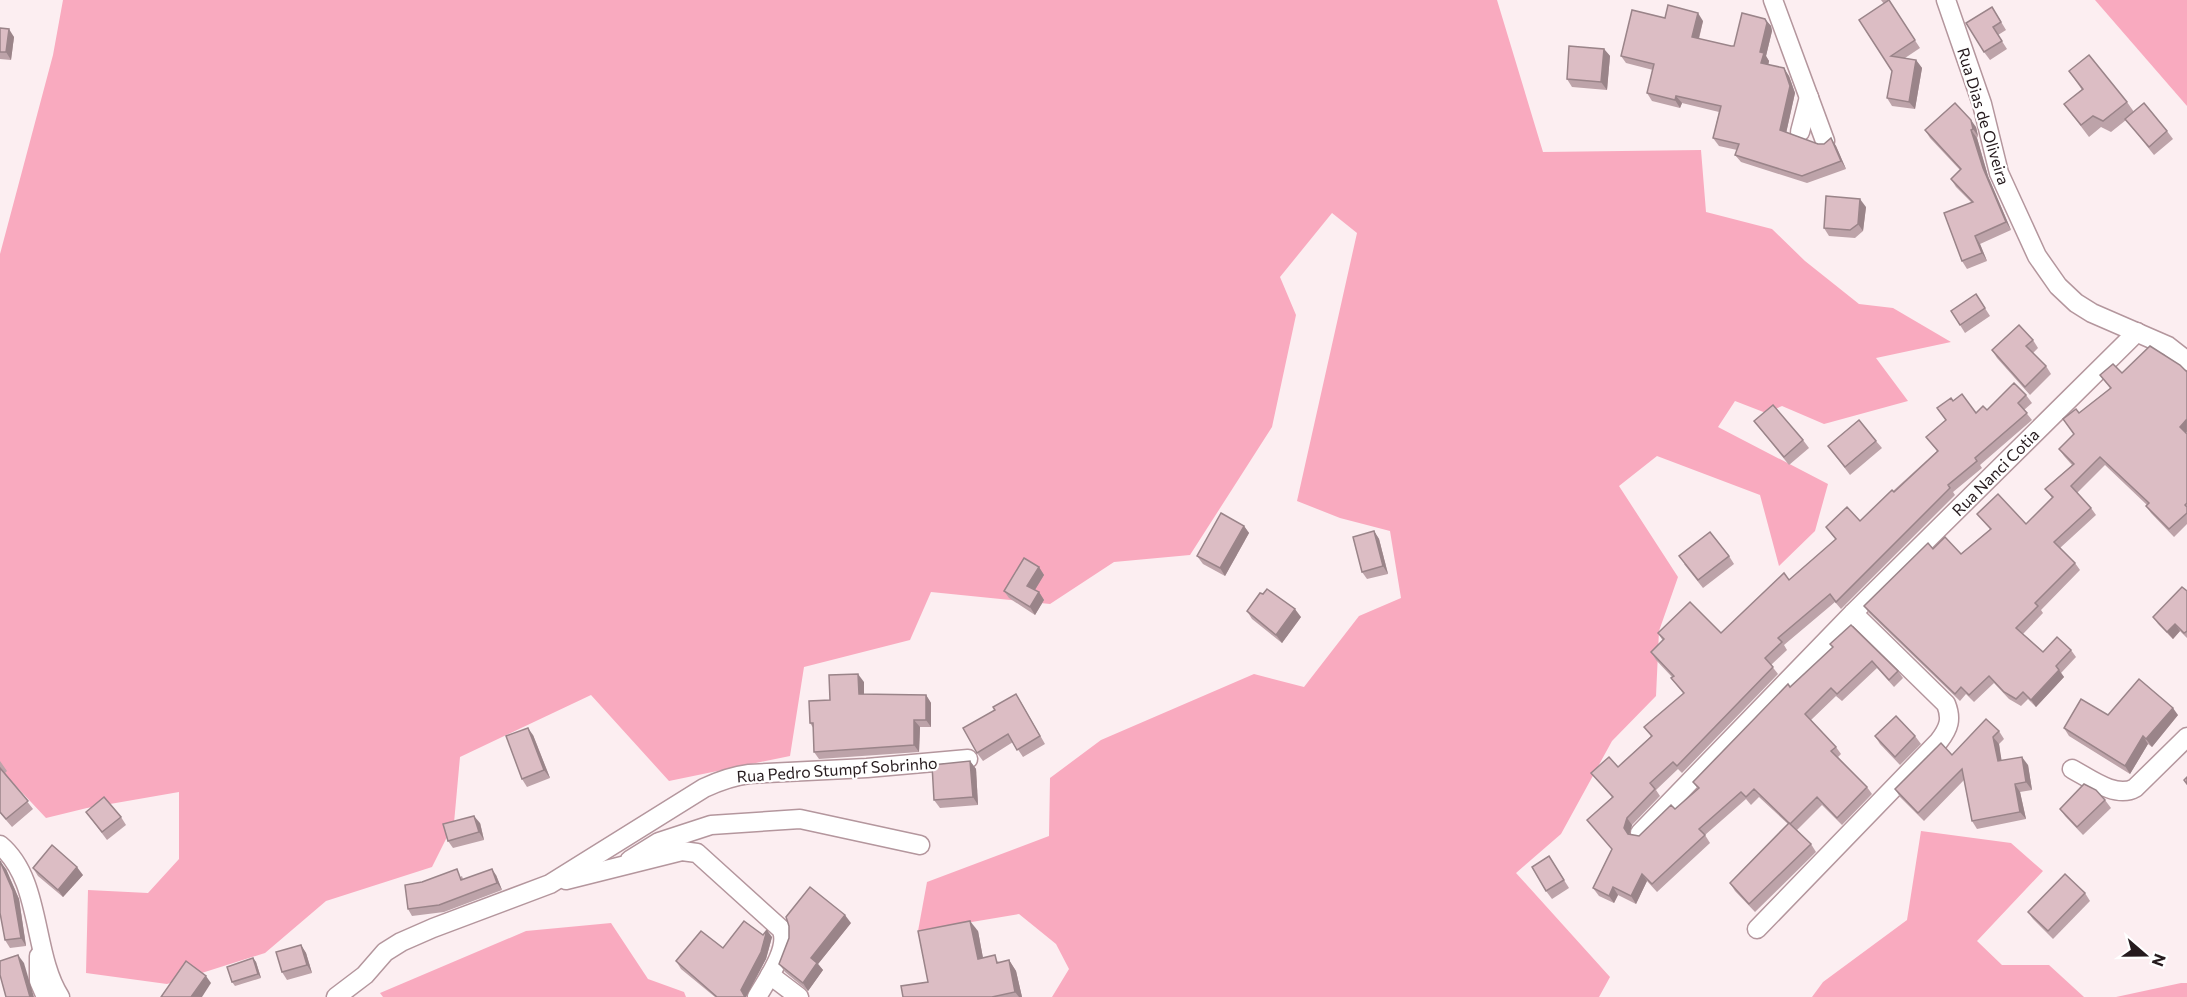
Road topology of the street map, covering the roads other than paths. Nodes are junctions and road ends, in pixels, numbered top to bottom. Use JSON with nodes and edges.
{"nodes":[{"id":1,"x":1773,"y":0,"type":"edge"},
{"id":2,"x":1946,"y":0,"type":"edge"},
{"id":3,"x":1809,"y":97,"type":"junction"},
{"id":4,"x":1800,"y":132,"type":"dead end"},
{"id":5,"x":1825,"y":141,"type":"edge"},
{"id":6,"x":2137,"y":332,"type":"junction"},
{"id":7,"x":2187,"y":361,"type":"edge"},
{"id":8,"x":1853,"y":613,"type":"junction"},
{"id":9,"x":2187,"y":737,"type":"edge"},
{"id":10,"x":968,"y":759,"type":"edge"},
{"id":11,"x":2072,"y":769,"type":"dead end"},
{"id":12,"x":1640,"y":833,"type":"edge"},
{"id":13,"x":0,"y":845,"type":"edge"},
{"id":14,"x":920,"y":845,"type":"dead end"},
{"id":15,"x":616,"y":868,"type":"junction"},
{"id":16,"x":550,"y":884,"type":"junction"},
{"id":17,"x":1757,"y":929,"type":"dead end"},
{"id":18,"x":39,"y":943,"type":"junction"},
{"id":19,"x":770,"y":975,"type":"junction"},
{"id":20,"x":46,"y":997,"type":"edge"},
{"id":21,"x":60,"y":997,"type":"edge"},
{"id":22,"x":336,"y":997,"type":"edge"},
{"id":23,"x":757,"y":997,"type":"edge"},
{"id":24,"x":799,"y":997,"type":"edge"}],
"edges":[{"from":1,"to":3,"type":"street"},
{"from":2,"to":6,"type":"street","name":"Rua Dias de Oliveira"},
{"from":3,"to":4,"type":"street"},
{"from":3,"to":5,"type":"street"},
{"from":6,"to":7,"type":"street","name":"Rua Dias de Oliveira"},
{"from":6,"to":8,"type":"street","name":"Rua Nanci Cotia"},
{"from":8,"to":12,"type":"street","name":"Rua Nanci Cotia"},
{"from":8,"to":17,"type":"street"},
{"from":9,"to":11,"type":"street"},
{"from":10,"to":16,"type":"street","name":"Rua Pedro Stumpf Sobrinho"},
{"from":13,"to":18,"type":"street"},
{"from":14,"to":15,"type":"street"},
{"from":15,"to":16,"type":"street"},
{"from":15,"to":19,"type":"street"},
{"from":16,"to":22,"type":"street","name":"Rua Pedro Stumpf Sobrinho"},
{"from":18,"to":20,"type":"street"},
{"from":18,"to":21,"type":"street"},
{"from":19,"to":23,"type":"street"},
{"from":19,"to":24,"type":"street"}]}
